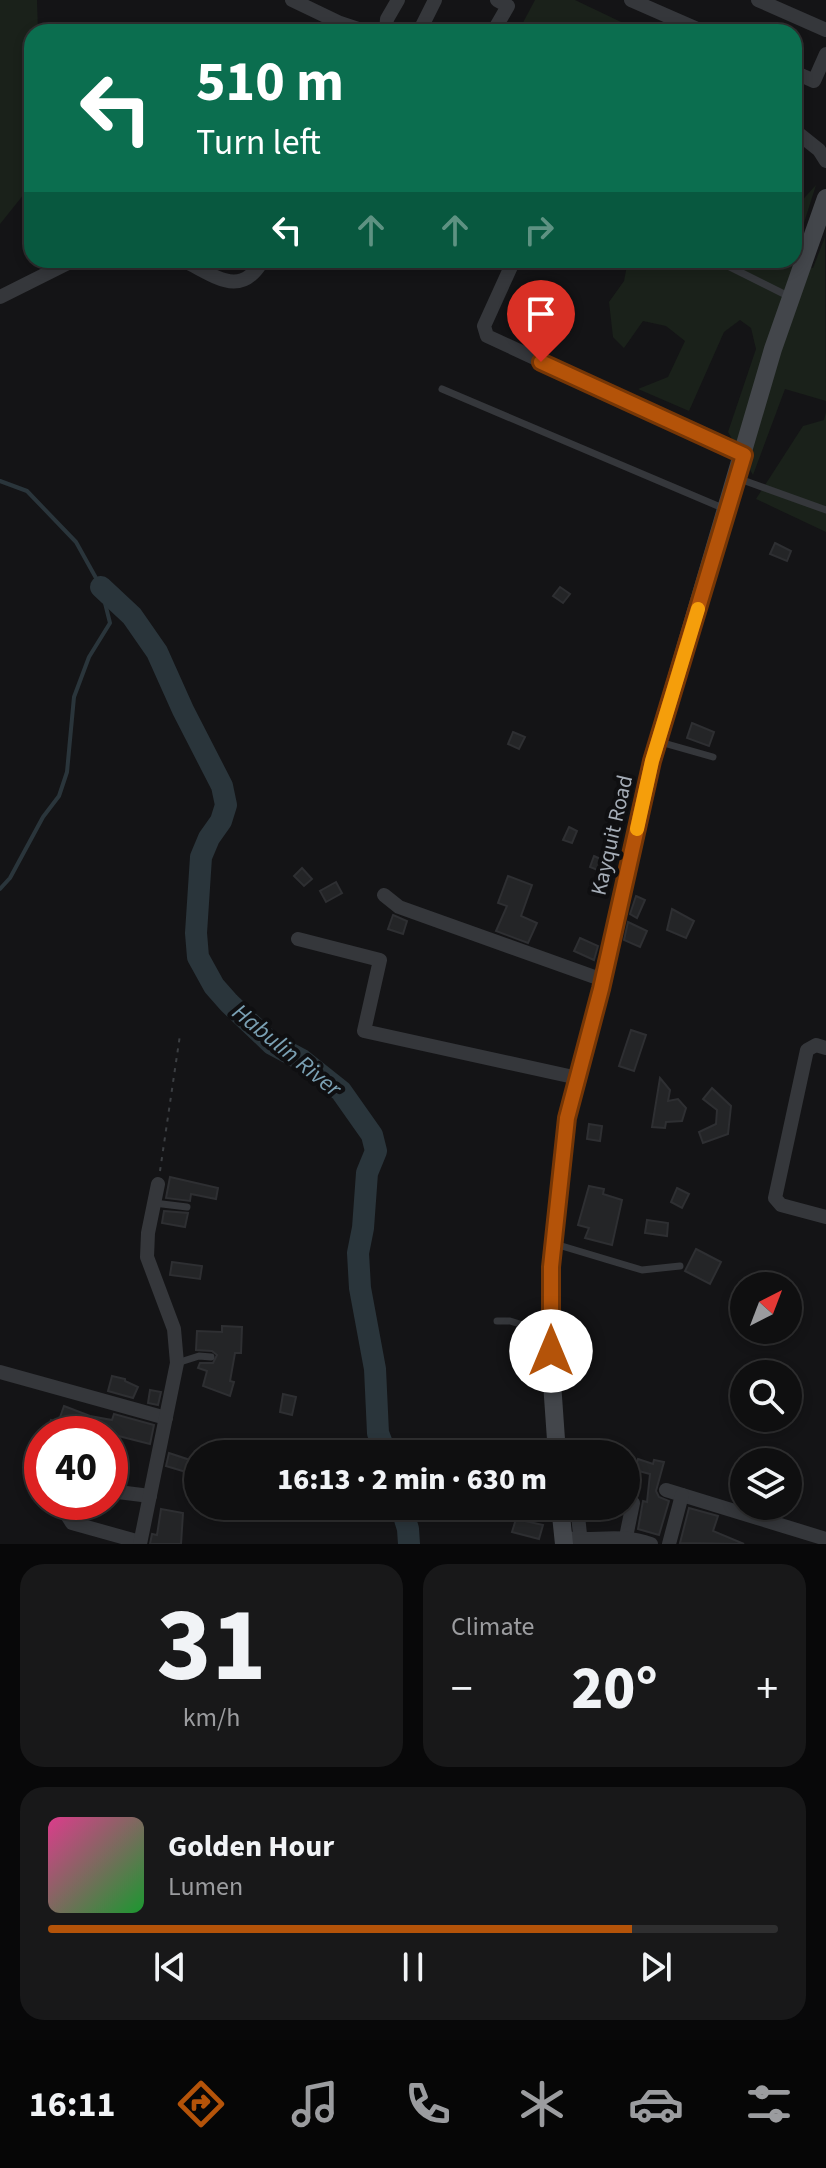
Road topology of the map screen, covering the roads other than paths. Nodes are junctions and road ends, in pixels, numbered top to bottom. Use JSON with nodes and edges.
{"nodes":[{"id":1,"x":292,"y":0,"type":"edge"},
{"id":2,"x":398,"y":0,"type":"edge"},
{"id":3,"x":435,"y":0,"type":"edge"},
{"id":4,"x":497,"y":0,"type":"edge"},
{"id":5,"x":631,"y":0,"type":"edge"},
{"id":6,"x":758,"y":0,"type":"edge"},
{"id":7,"x":650,"y":4,"type":"edge"},
{"id":8,"x":343,"y":24,"type":"edge"},
{"id":9,"x":387,"y":24,"type":"edge"},
{"id":10,"x":423,"y":24,"type":"edge"},
{"id":11,"x":498,"y":24,"type":"edge"},
{"id":12,"x":689,"y":24,"type":"edge"},
{"id":13,"x":826,"y":30,"type":"edge"},
{"id":14,"x":826,"y":54,"type":"edge"},
{"id":15,"x":802,"y":76,"type":"edge"},
{"id":16,"x":802,"y":136,"type":"edge"},
{"id":17,"x":826,"y":161,"type":"edge"},
{"id":18,"x":826,"y":198,"type":"edge"},
{"id":19,"x":802,"y":248,"type":"edge"},
{"id":20,"x":58,"y":268,"type":"edge"},
{"id":21,"x":200,"y":268,"type":"edge"},
{"id":22,"x":258,"y":268,"type":"edge"},
{"id":23,"x":510,"y":268,"type":"edge"},
{"id":24,"x":732,"y":268,"type":"edge"},
{"id":25,"x":796,"y":268,"type":"edge"},
{"id":26,"x":0,"y":297,"type":"edge"},
{"id":27,"x":790,"y":297,"type":"junction"},
{"id":28,"x":442,"y":389,"type":"dead end"},
{"id":29,"x":744,"y":455,"type":"junction"},
{"id":30,"x":737,"y":478,"type":"junction"},
{"id":31,"x":727,"y":510,"type":"junction"},
{"id":32,"x":826,"y":510,"type":"edge"},
{"id":33,"x":658,"y":741,"type":"junction"},
{"id":34,"x":713,"y":757,"type":"dead end"},
{"id":35,"x":384,"y":895,"type":"dead end"},
{"id":36,"x":298,"y":939,"type":"dead end"},
{"id":37,"x":603,"y":980,"type":"junction"},
{"id":38,"x":826,"y":1048,"type":"edge"},
{"id":39,"x":578,"y":1078,"type":"junction"},
{"id":40,"x":158,"y":1184,"type":"road end"},
{"id":41,"x":154,"y":1203,"type":"junction"},
{"id":42,"x":187,"y":1207,"type":"dead end"},
{"id":43,"x":826,"y":1217,"type":"edge"},
{"id":44,"x":553,"y":1244,"type":"junction"},
{"id":45,"x":680,"y":1266,"type":"dead end"},
{"id":46,"x":497,"y":1321,"type":"dead end"},
{"id":47,"x":551,"y":1334,"type":"junction"},
{"id":48,"x":211,"y":1357,"type":"dead end"},
{"id":49,"x":177,"y":1363,"type":"junction"},
{"id":50,"x":0,"y":1372,"type":"edge"},
{"id":51,"x":166,"y":1418,"type":"junction"},
{"id":52,"x":556,"y":1440,"type":"edge"},
{"id":53,"x":666,"y":1490,"type":"dead end"},
{"id":54,"x":128,"y":1493,"type":"edge"},
{"id":55,"x":682,"y":1495,"type":"junction"},
{"id":56,"x":150,"y":1496,"type":"junction"},
{"id":57,"x":70,"y":1520,"type":"edge"},
{"id":58,"x":565,"y":1520,"type":"edge"},
{"id":59,"x":575,"y":1520,"type":"edge"},
{"id":60,"x":630,"y":1520,"type":"edge"},
{"id":61,"x":626,"y":1537,"type":"junction"},
{"id":62,"x":826,"y":1539,"type":"edge"},
{"id":63,"x":572,"y":1542,"type":"edge"},
{"id":64,"x":140,"y":1543,"type":"edge"},
{"id":65,"x":651,"y":1544,"type":"edge"},
{"id":66,"x":669,"y":1544,"type":"edge"}],
"edges":[{"from":1,"to":8,"type":"street"},
{"from":2,"to":9,"type":"street"},
{"from":3,"to":10,"type":"street"},
{"from":4,"to":11,"type":"street"},
{"from":5,"to":7,"type":"street"},
{"from":6,"to":13,"type":"street"},
{"from":7,"to":12,"type":"street"},
{"from":14,"to":15,"type":"street"},
{"from":16,"to":17,"type":"street"},
{"from":18,"to":19,"type":"street","name":"Kayquit Road"},
{"from":20,"to":26,"type":"street"},
{"from":21,"to":22,"type":"street"},
{"from":23,"to":29,"type":"street"},
{"from":24,"to":27,"type":"lane"},
{"from":25,"to":27,"type":"street","name":"Kayquit Road"},
{"from":27,"to":29,"type":"street","name":"Kayquit Road"},
{"from":28,"to":31,"type":"lane"},
{"from":29,"to":30,"type":"street","name":"Kayquit Road"},
{"from":30,"to":31,"type":"street","name":"Kayquit Road"},
{"from":30,"to":32,"type":"lane"},
{"from":31,"to":33,"type":"street","name":"Kayquit Road"},
{"from":33,"to":34,"type":"lane"},
{"from":33,"to":37,"type":"street","name":"Kayquit Road"},
{"from":35,"to":37,"type":"street"},
{"from":36,"to":39,"type":"street"},
{"from":37,"to":39,"type":"street","name":"Kayquit Road"},
{"from":38,"to":43,"type":"street"},
{"from":39,"to":44,"type":"street","name":"Kayquit Road"},
{"from":40,"to":41,"type":"street"},
{"from":41,"to":42,"type":"lane"},
{"from":41,"to":49,"type":"street"},
{"from":44,"to":45,"type":"lane"},
{"from":44,"to":47,"type":"street","name":"Kayquit Road"},
{"from":46,"to":47,"type":"lane"},
{"from":47,"to":52,"type":"street","name":"Kayquit Road"},
{"from":48,"to":49,"type":"lane"},
{"from":49,"to":51,"type":"street"},
{"from":50,"to":51,"type":"street"},
{"from":51,"to":56,"type":"street"},
{"from":53,"to":55,"type":"street"},
{"from":54,"to":56,"type":"street"},
{"from":55,"to":62,"type":"street"},
{"from":55,"to":66,"type":"street"},
{"from":56,"to":64,"type":"street"},
{"from":57,"to":64,"type":"street"},
{"from":58,"to":63,"type":"street"},
{"from":59,"to":63,"type":"street"},
{"from":60,"to":61,"type":"street"},
{"from":61,"to":63,"type":"street"},
{"from":61,"to":65,"type":"street"}]}
